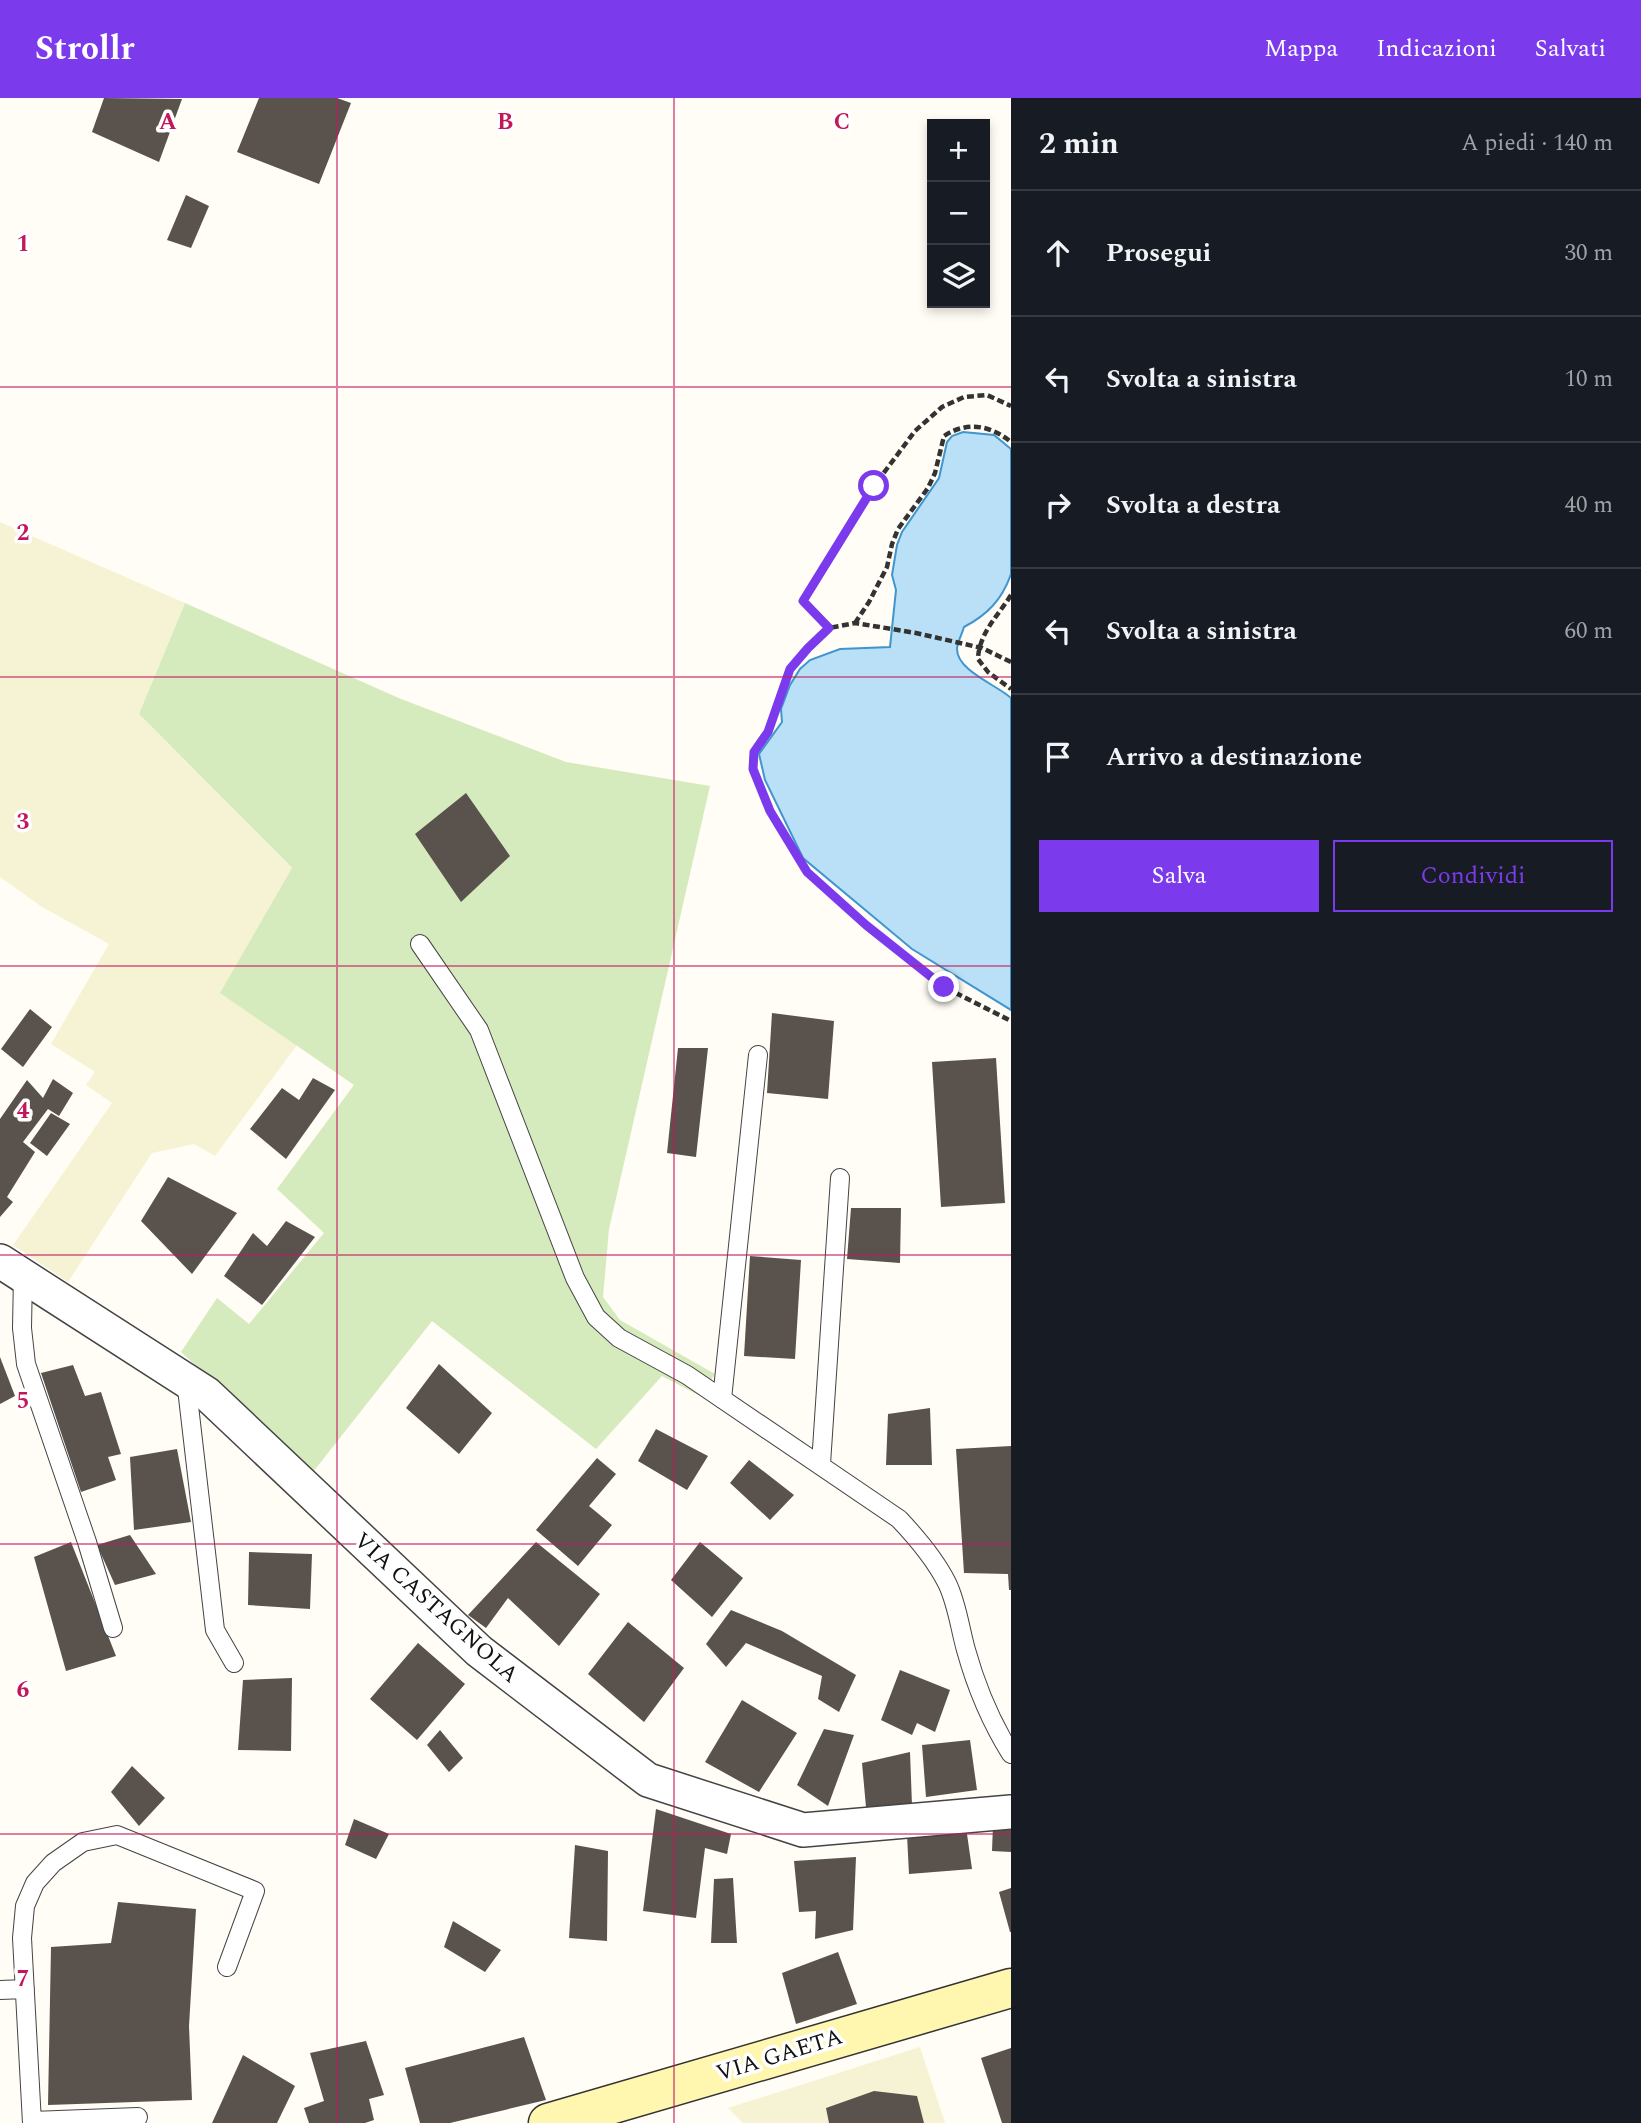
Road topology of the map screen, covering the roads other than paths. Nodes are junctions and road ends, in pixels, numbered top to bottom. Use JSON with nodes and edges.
{"nodes":[{"id":1,"x":420,"y":944,"type":"dead end"},
{"id":2,"x":758,"y":1055,"type":"dead end"},
{"id":3,"x":840,"y":1178,"type":"dead end"},
{"id":4,"x":11,"y":1268,"type":"edge"},
{"id":5,"x":186,"y":1380,"type":"junction"},
{"id":6,"x":722,"y":1399,"type":"junction"},
{"id":7,"x":821,"y":1464,"type":"junction"},
{"id":8,"x":113,"y":1628,"type":"dead end"},
{"id":9,"x":234,"y":1663,"type":"dead end"},
{"id":10,"x":1011,"y":1754,"type":"edge"},
{"id":11,"x":1011,"y":1812,"type":"edge"},
{"id":12,"x":227,"y":1967,"type":"dead end"},
{"id":13,"x":1011,"y":1988,"type":"edge"},
{"id":14,"x":25,"y":1989,"type":"junction"},
{"id":15,"x":0,"y":1990,"type":"edge"},
{"id":16,"x":609,"y":2115,"type":"edge"},
{"id":17,"x":32,"y":2122,"type":"edge"},
{"id":18,"x":135,"y":2123,"type":"edge"},
{"id":19,"x":548,"y":2123,"type":"edge"}],
"edges":[{"from":1,"to":6,"type":"lane"},
{"from":2,"to":6,"type":"lane"},
{"from":3,"to":7,"type":"lane"},
{"from":4,"to":5,"type":"street","name":"VIA CASTAGNOLA"},
{"from":4,"to":8,"type":"lane"},
{"from":5,"to":9,"type":"lane"},
{"from":5,"to":11,"type":"street","name":"VIA CASTAGNOLA"},
{"from":6,"to":7,"type":"lane"},
{"from":7,"to":10,"type":"lane"},
{"from":12,"to":14,"type":"lane"},
{"from":13,"to":16,"type":"main road","name":"VIA GAETA"},
{"from":14,"to":15,"type":"lane"},
{"from":14,"to":17,"type":"lane"},
{"from":16,"to":19,"type":"main road","name":"VIA GAETA"},
{"from":17,"to":18,"type":"lane"}]}
